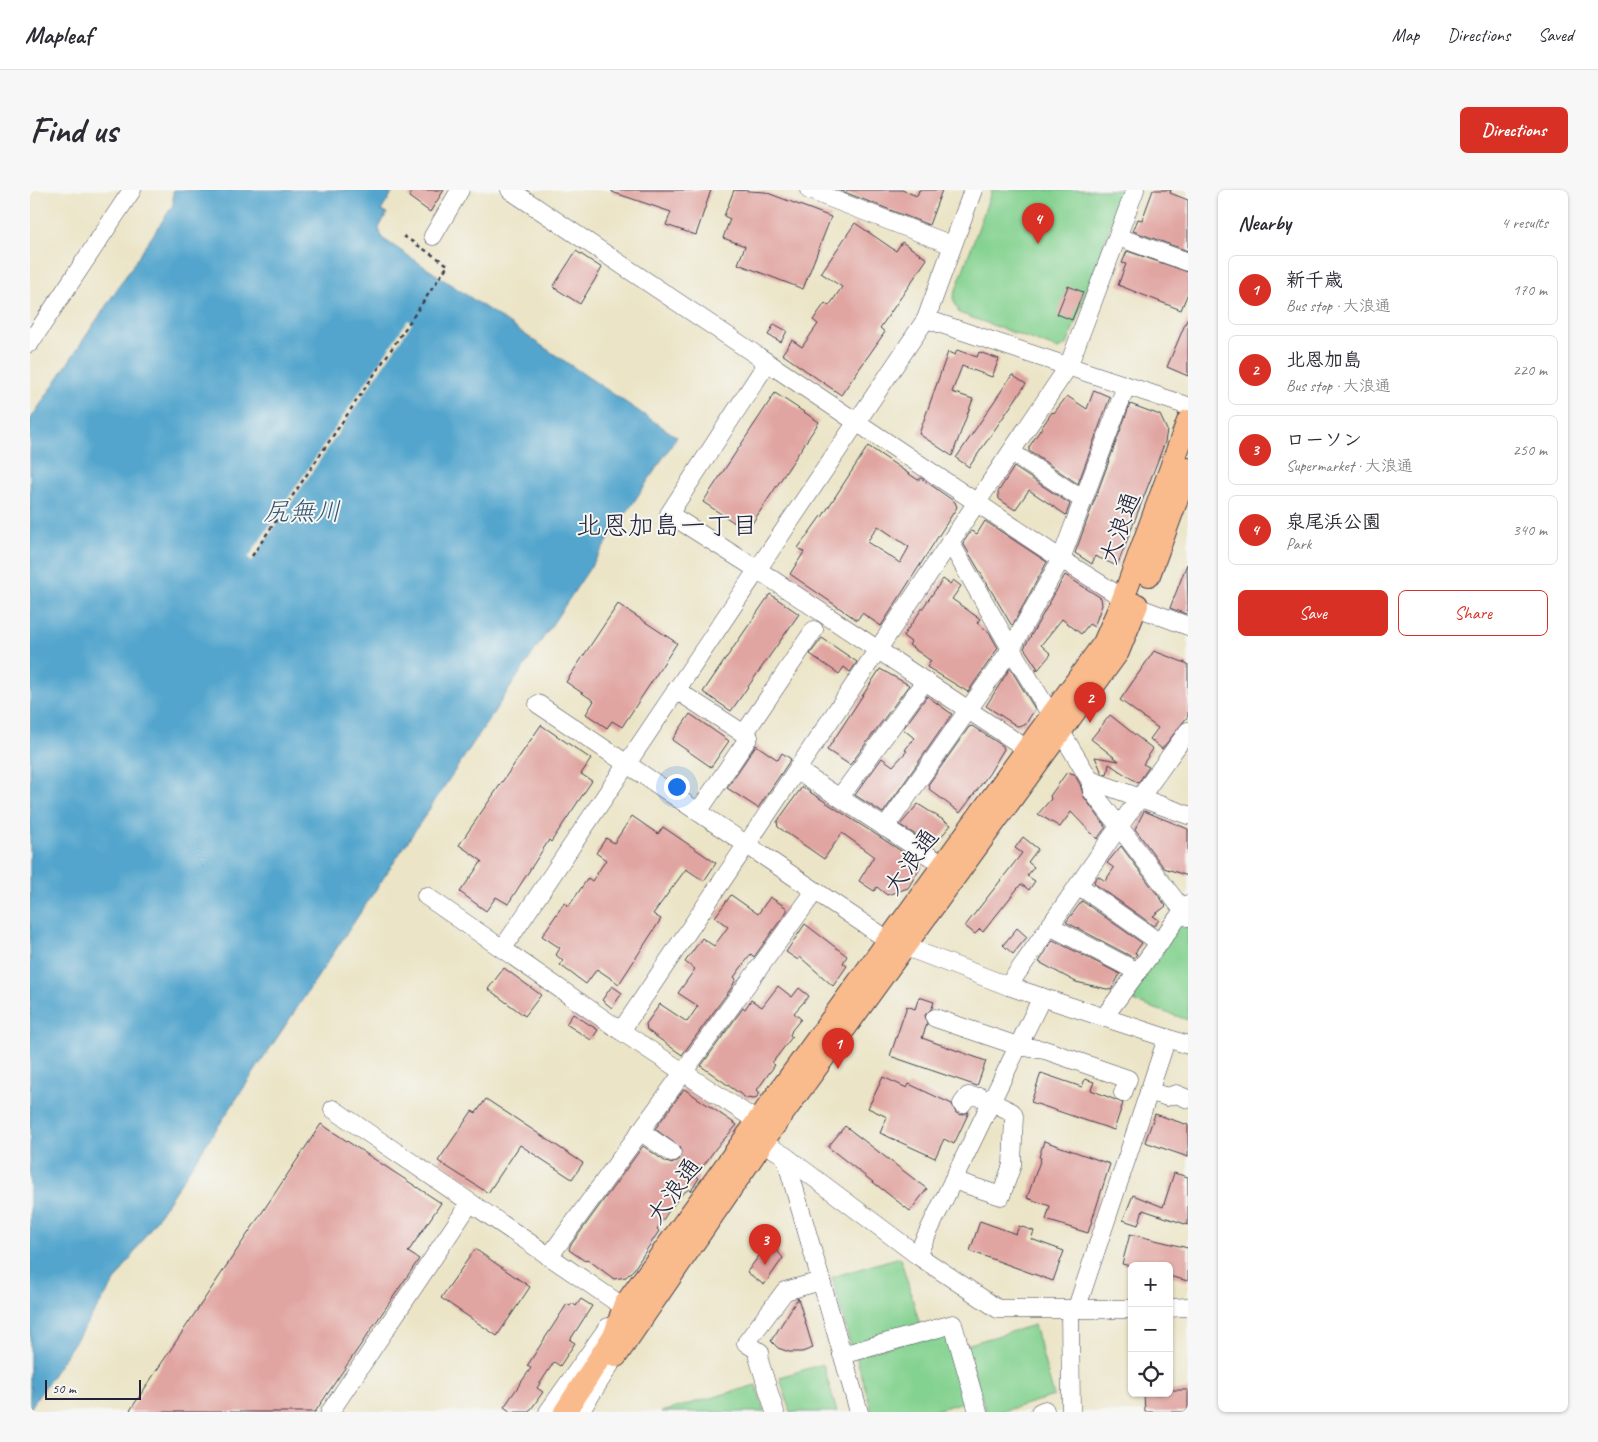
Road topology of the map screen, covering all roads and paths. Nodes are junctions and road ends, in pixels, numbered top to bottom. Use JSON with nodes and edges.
{"nodes":[{"id":1,"x":132,"y":190,"type":"edge"},
{"id":2,"x":460,"y":190,"type":"edge"},
{"id":3,"x":510,"y":190,"type":"edge"},
{"id":4,"x":809,"y":190,"type":"edge"},
{"id":5,"x":973,"y":190,"type":"edge"},
{"id":6,"x":1135,"y":190,"type":"edge"},
{"id":7,"x":402,"y":235,"type":"dead end"},
{"id":8,"x":433,"y":236,"type":"dead end"},
{"id":9,"x":1118,"y":237,"type":"junction"},
{"id":10,"x":952,"y":245,"type":"junction"},
{"id":11,"x":1188,"y":262,"type":"edge"},
{"id":12,"x":926,"y":319,"type":"junction"},
{"id":13,"x":30,"y":343,"type":"edge"},
{"id":14,"x":767,"y":363,"type":"junction"},
{"id":15,"x":1068,"y":367,"type":"junction"},
{"id":16,"x":1126,"y":386,"type":"junction"},
{"id":17,"x":1188,"y":406,"type":"edge"},
{"id":18,"x":1188,"y":422,"type":"edge"},
{"id":19,"x":856,"y":423,"type":"junction"},
{"id":20,"x":1011,"y":452,"type":"junction"},
{"id":21,"x":1187,"y":474,"type":"edge"},
{"id":22,"x":1083,"y":500,"type":"junction"},
{"id":23,"x":976,"y":503,"type":"junction"},
{"id":24,"x":950,"y":542,"type":"junction"},
{"id":25,"x":252,"y":556,"type":"dead end"},
{"id":26,"x":1061,"y":559,"type":"junction"},
{"id":27,"x":758,"y":570,"type":"junction"},
{"id":28,"x":1130,"y":603,"type":"junction"},
{"id":29,"x":1188,"y":626,"type":"edge"},
{"id":30,"x":814,"y":630,"type":"dead end"},
{"id":31,"x":1011,"y":649,"type":"junction"},
{"id":32,"x":878,"y":650,"type":"junction"},
{"id":33,"x":924,"y":681,"type":"junction"},
{"id":34,"x":676,"y":690,"type":"junction"},
{"id":35,"x":538,"y":704,"type":"dead end"},
{"id":36,"x":968,"y":710,"type":"junction"},
{"id":37,"x":1057,"y":723,"type":"junction"},
{"id":38,"x":744,"y":734,"type":"junction"},
{"id":39,"x":1185,"y":742,"type":"edge"},
{"id":40,"x":1035,"y":754,"type":"junction"},
{"id":41,"x":627,"y":762,"type":"junction"},
{"id":42,"x":797,"y":770,"type":"junction"},
{"id":43,"x":1090,"y":780,"type":"junction"},
{"id":44,"x":840,"y":797,"type":"junction"},
{"id":45,"x":1140,"y":798,"type":"junction"},
{"id":46,"x":698,"y":812,"type":"junction"},
{"id":47,"x":1188,"y":815,"type":"edge"},
{"id":48,"x":885,"y":828,"type":"junction"},
{"id":49,"x":1118,"y":828,"type":"junction"},
{"id":50,"x":747,"y":844,"type":"junction"},
{"id":51,"x":943,"y":865,"type":"junction"},
{"id":52,"x":1078,"y":886,"type":"junction"},
{"id":53,"x":815,"y":891,"type":"junction"},
{"id":54,"x":426,"y":896,"type":"dead end"},
{"id":55,"x":1186,"y":911,"type":"edge"},
{"id":56,"x":1050,"y":926,"type":"junction"},
{"id":57,"x":897,"y":943,"type":"junction"},
{"id":58,"x":1160,"y":943,"type":"junction"},
{"id":59,"x":503,"y":948,"type":"junction"},
{"id":60,"x":1138,"y":972,"type":"junction"},
{"id":61,"x":1008,"y":986,"type":"junction"},
{"id":62,"x":1042,"y":997,"type":"junction"},
{"id":63,"x":1104,"y":1017,"type":"junction"},
{"id":64,"x":935,"y":1018,"type":"dead end"},
{"id":65,"x":621,"y":1031,"type":"junction"},
{"id":66,"x":1167,"y":1038,"type":"junction"},
{"id":67,"x":1188,"y":1045,"type":"edge"},
{"id":68,"x":1018,"y":1046,"type":"junction"},
{"id":69,"x":683,"y":1073,"type":"junction"},
{"id":70,"x":1150,"y":1091,"type":"junction"},
{"id":71,"x":1124,"y":1093,"type":"dead end"},
{"id":72,"x":1188,"y":1099,"type":"edge"},
{"id":73,"x":992,"y":1101,"type":"junction"},
{"id":74,"x":962,"y":1104,"type":"dead end"},
{"id":75,"x":333,"y":1109,"type":"dead end"},
{"id":76,"x":640,"y":1132,"type":"junction"},
{"id":77,"x":760,"y":1132,"type":"junction"},
{"id":78,"x":672,"y":1153,"type":"dead end"},
{"id":79,"x":784,"y":1156,"type":"junction"},
{"id":80,"x":953,"y":1180,"type":"junction"},
{"id":81,"x":470,"y":1203,"type":"junction"},
{"id":82,"x":917,"y":1255,"type":"junction"},
{"id":83,"x":549,"y":1257,"type":"junction"},
{"id":84,"x":820,"y":1281,"type":"junction"},
{"id":85,"x":1188,"y":1307,"type":"edge"},
{"id":86,"x":1128,"y":1308,"type":"edge"},
{"id":87,"x":1173,"y":1308,"type":"edge"},
{"id":88,"x":1073,"y":1310,"type":"junction"},
{"id":89,"x":632,"y":1312,"type":"junction"},
{"id":90,"x":842,"y":1355,"type":"junction"},
{"id":91,"x":610,"y":1365,"type":"junction"},
{"id":92,"x":582,"y":1386,"type":"junction"},
{"id":93,"x":330,"y":1412,"type":"edge"},
{"id":94,"x":548,"y":1412,"type":"edge"},
{"id":95,"x":565,"y":1412,"type":"edge"},
{"id":96,"x":580,"y":1412,"type":"edge"},
{"id":97,"x":775,"y":1412,"type":"edge"},
{"id":98,"x":859,"y":1412,"type":"edge"},
{"id":99,"x":978,"y":1412,"type":"edge"},
{"id":100,"x":1071,"y":1412,"type":"edge"}],
"edges":[{"from":1,"to":13,"type":"street"},
{"from":2,"to":8,"type":"street"},
{"from":3,"to":14,"type":"street"},
{"from":4,"to":10,"type":"street"},
{"from":5,"to":10,"type":"street"},
{"from":6,"to":9,"type":"street"},
{"from":7,"to":25,"type":"path"},
{"from":9,"to":11,"type":"street"},
{"from":9,"to":15,"type":"street"},
{"from":10,"to":12,"type":"street"},
{"from":12,"to":15,"type":"street"},
{"from":12,"to":19,"type":"street"},
{"from":14,"to":19,"type":"street"},
{"from":14,"to":27,"type":"street"},
{"from":15,"to":16,"type":"street"},
{"from":15,"to":20,"type":"street"},
{"from":16,"to":17,"type":"street"},
{"from":16,"to":22,"type":"street"},
{"from":18,"to":28,"type":"main road","name":"大浪通"},
{"from":19,"to":23,"type":"street"},
{"from":19,"to":27,"type":"street"},
{"from":20,"to":22,"type":"street"},
{"from":20,"to":23,"type":"street"},
{"from":21,"to":28,"type":"main road","name":"大浪通"},
{"from":22,"to":26,"type":"street"},
{"from":23,"to":24,"type":"street"},
{"from":23,"to":26,"type":"street"},
{"from":24,"to":31,"type":"street"},
{"from":24,"to":32,"type":"street"},
{"from":26,"to":28,"type":"street"},
{"from":26,"to":31,"type":"street"},
{"from":27,"to":32,"type":"street"},
{"from":27,"to":34,"type":"street"},
{"from":28,"to":29,"type":"street"},
{"from":28,"to":37,"type":"main road","name":"大浪通"},
{"from":30,"to":38,"type":"street"},
{"from":31,"to":36,"type":"street"},
{"from":31,"to":37,"type":"street"},
{"from":32,"to":33,"type":"street"},
{"from":32,"to":42,"type":"street"},
{"from":33,"to":36,"type":"street"},
{"from":33,"to":44,"type":"street"},
{"from":34,"to":38,"type":"street"},
{"from":34,"to":41,"type":"street"},
{"from":35,"to":41,"type":"street"},
{"from":36,"to":40,"type":"street"},
{"from":36,"to":48,"type":"street"},
{"from":37,"to":40,"type":"main road","name":"大浪通"},
{"from":37,"to":43,"type":"street"},
{"from":38,"to":46,"type":"street"},
{"from":39,"to":45,"type":"street"},
{"from":40,"to":51,"type":"main road","name":"大浪通"},
{"from":40,"to":57,"type":"main road","name":"大浪通"},
{"from":41,"to":46,"type":"street"},
{"from":41,"to":59,"type":"street"},
{"from":42,"to":44,"type":"street"},
{"from":42,"to":50,"type":"street"},
{"from":43,"to":45,"type":"street"},
{"from":43,"to":49,"type":"street"},
{"from":44,"to":48,"type":"street"},
{"from":45,"to":47,"type":"street"},
{"from":45,"to":49,"type":"street"},
{"from":46,"to":50,"type":"street"},
{"from":48,"to":51,"type":"street"},
{"from":49,"to":52,"type":"street"},
{"from":49,"to":55,"type":"street"},
{"from":50,"to":53,"type":"street"},
{"from":50,"to":65,"type":"street"},
{"from":51,"to":57,"type":"main road","name":"大浪通"},
{"from":52,"to":56,"type":"street"},
{"from":52,"to":58,"type":"street"},
{"from":53,"to":57,"type":"street"},
{"from":53,"to":69,"type":"street"},
{"from":54,"to":59,"type":"street"},
{"from":55,"to":58,"type":"street"},
{"from":56,"to":60,"type":"street"},
{"from":56,"to":61,"type":"street"},
{"from":57,"to":61,"type":"street"},
{"from":57,"to":77,"type":"main road","name":"大浪通"},
{"from":58,"to":60,"type":"street"},
{"from":59,"to":65,"type":"street"},
{"from":60,"to":63,"type":"street"},
{"from":61,"to":62,"type":"street"},
{"from":62,"to":63,"type":"street"},
{"from":62,"to":68,"type":"street"},
{"from":63,"to":66,"type":"street"},
{"from":64,"to":68,"type":"street"},
{"from":65,"to":69,"type":"street"},
{"from":66,"to":67,"type":"street"},
{"from":66,"to":70,"type":"street"},
{"from":68,"to":71,"type":"street"},
{"from":68,"to":73,"type":"street"},
{"from":69,"to":76,"type":"street"},
{"from":69,"to":77,"type":"street"},
{"from":70,"to":72,"type":"street"},
{"from":70,"to":88,"type":"street"},
{"from":73,"to":74,"type":"street"},
{"from":73,"to":80,"type":"street"},
{"from":73,"to":80,"type":"street"},
{"from":75,"to":81,"type":"street"},
{"from":76,"to":78,"type":"street"},
{"from":76,"to":83,"type":"street"},
{"from":77,"to":79,"type":"street"},
{"from":77,"to":89,"type":"main road","name":"大浪通"},
{"from":79,"to":82,"type":"street"},
{"from":79,"to":84,"type":"street"},
{"from":80,"to":82,"type":"street"},
{"from":81,"to":83,"type":"street"},
{"from":81,"to":93,"type":"street"},
{"from":82,"to":88,"type":"street"},
{"from":83,"to":89,"type":"street"},
{"from":84,"to":90,"type":"street"},
{"from":84,"to":97,"type":"street"},
{"from":85,"to":87,"type":"street"},
{"from":86,"to":88,"type":"street"},
{"from":88,"to":100,"type":"street"},
{"from":89,"to":91,"type":"main road","name":"大浪通"},
{"from":89,"to":92,"type":"main road"},
{"from":89,"to":94,"type":"street"},
{"from":90,"to":98,"type":"street"},
{"from":90,"to":99,"type":"street"},
{"from":91,"to":92,"type":"main road","name":"大浪通"},
{"from":91,"to":96,"type":"street"},
{"from":92,"to":95,"type":"main road"}]}
